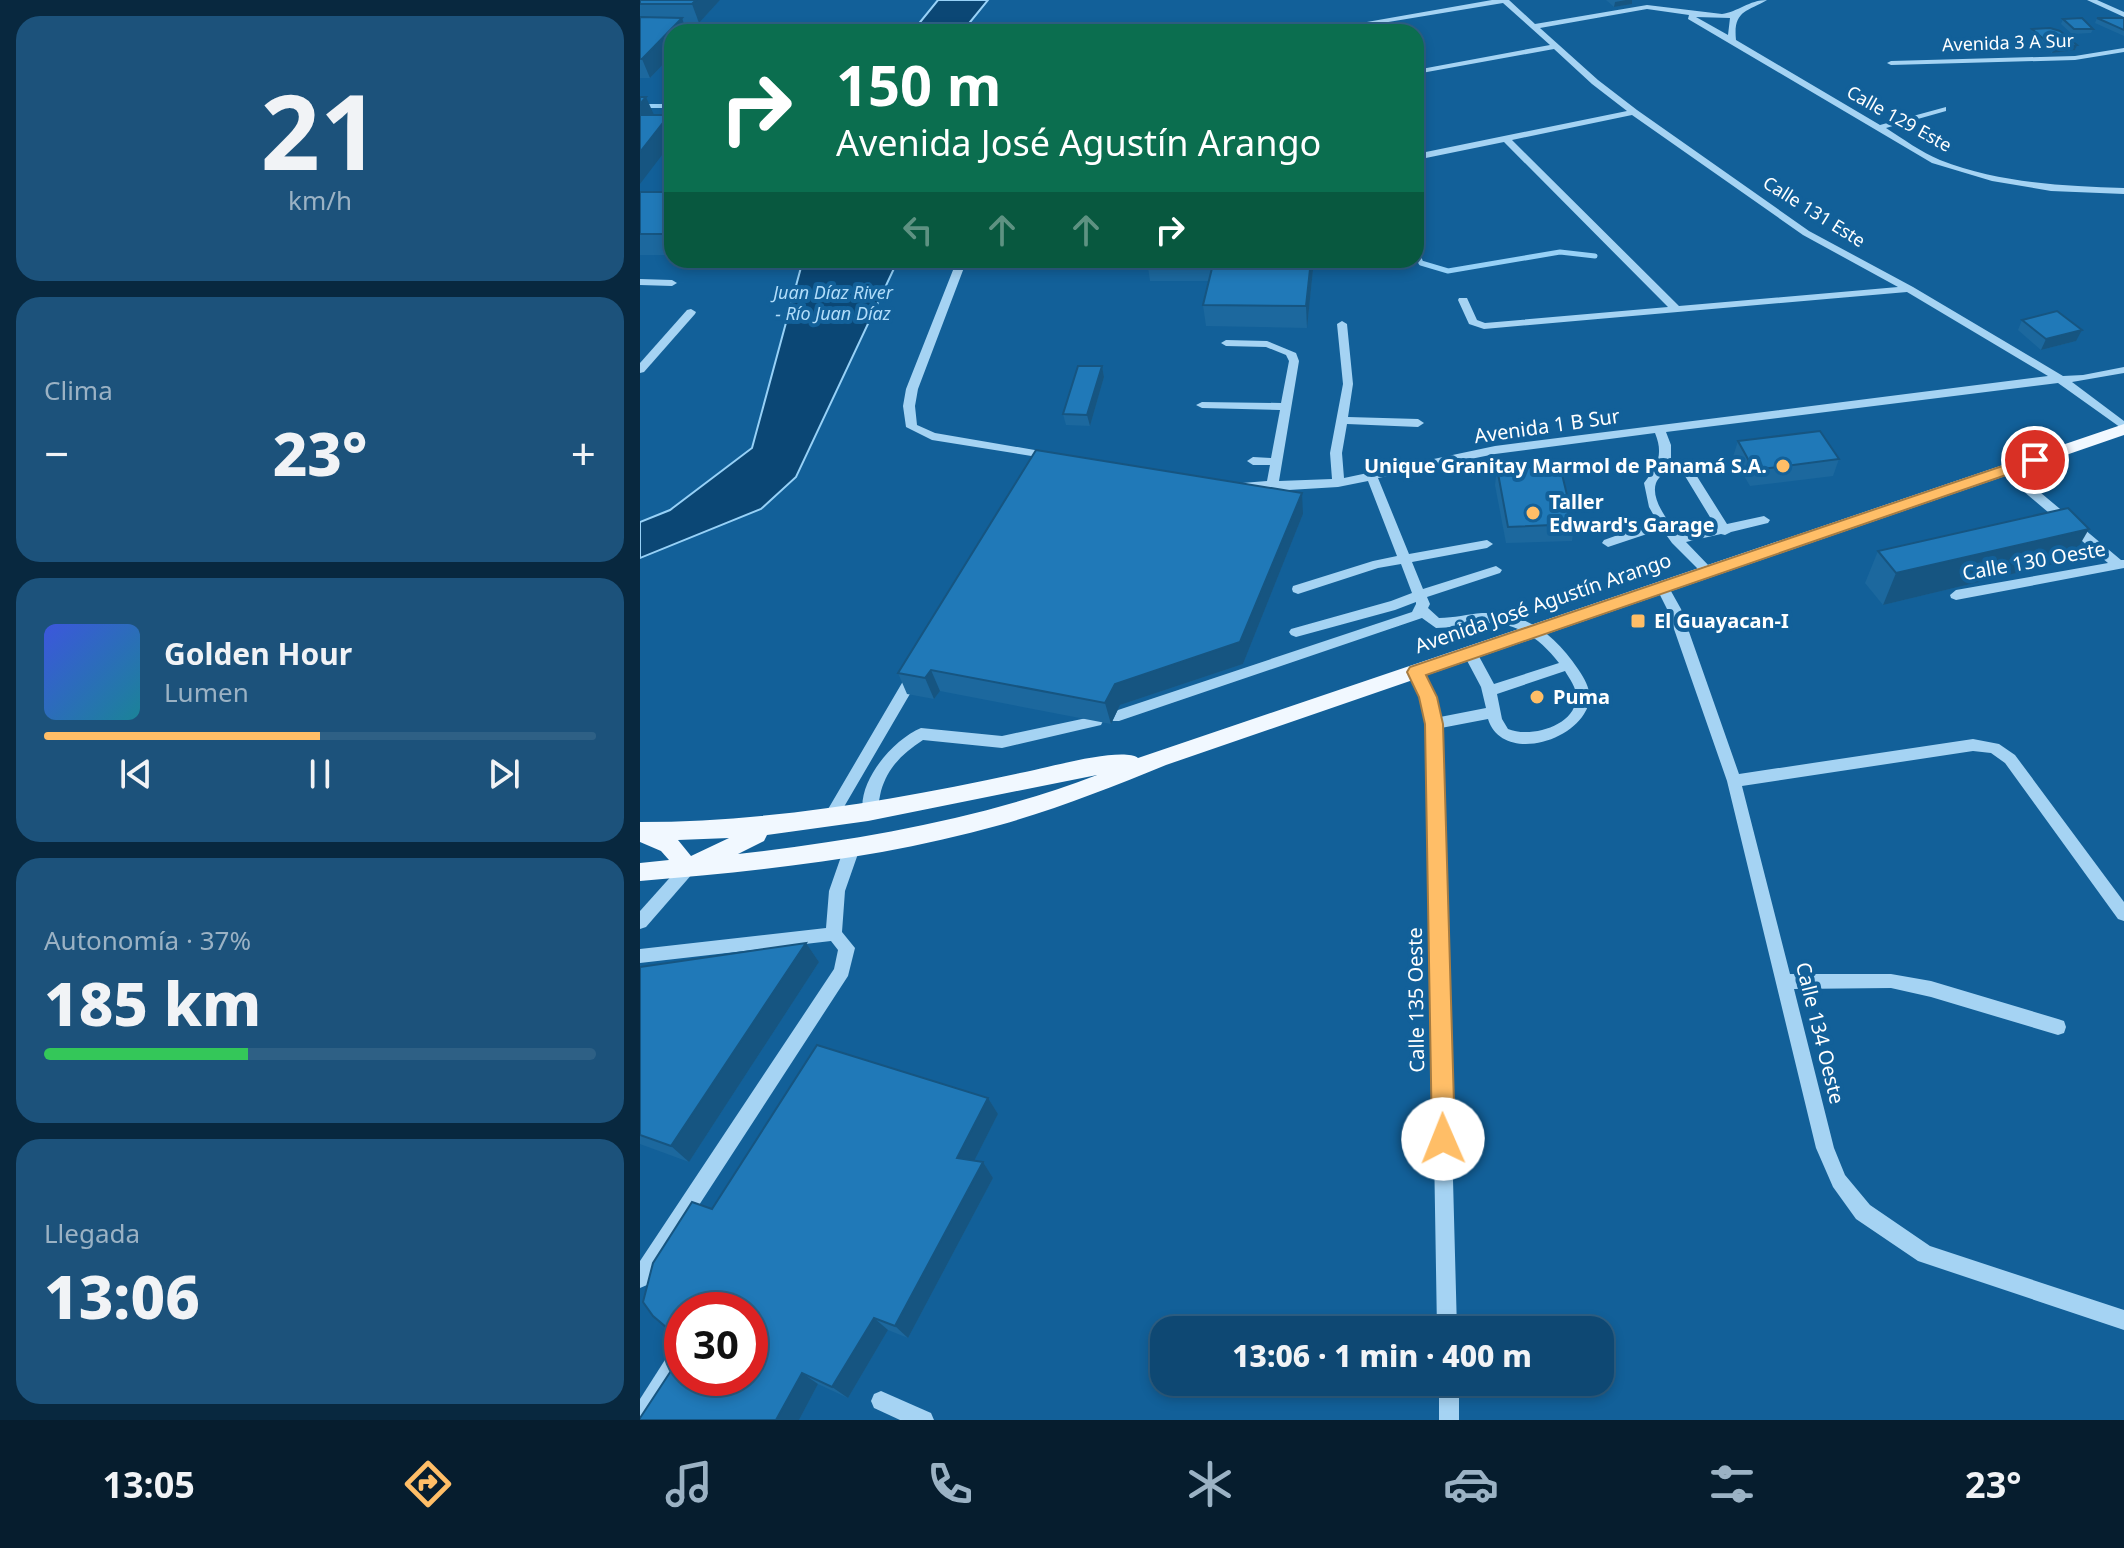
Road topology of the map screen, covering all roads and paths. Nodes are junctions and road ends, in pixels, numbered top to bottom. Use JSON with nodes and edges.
{"nodes":[{"id":1,"x":1505,"y":0,"type":"edge"},
{"id":2,"x":1763,"y":0,"type":"edge"},
{"id":3,"x":2091,"y":0,"type":"edge"},
{"id":4,"x":1688,"y":15,"type":"junction"},
{"id":5,"x":1734,"y":15,"type":"junction"},
{"id":6,"x":2124,"y":15,"type":"edge"},
{"id":7,"x":1362,"y":24,"type":"edge"},
{"id":8,"x":1535,"y":26,"type":"junction"},
{"id":9,"x":1732,"y":41,"type":"junction"},
{"id":10,"x":1556,"y":46,"type":"junction"},
{"id":11,"x":2124,"y":50,"type":"edge"},
{"id":12,"x":1891,"y":63,"type":"dead end"},
{"id":13,"x":1424,"y":71,"type":"edge"},
{"id":14,"x":1943,"y":109,"type":"dead end"},
{"id":15,"x":1634,"y":112,"type":"junction"},
{"id":16,"x":1878,"y":128,"type":"junction"},
{"id":17,"x":1507,"y":140,"type":"junction"},
{"id":18,"x":1424,"y":156,"type":"edge"},
{"id":19,"x":2124,"y":191,"type":"edge"},
{"id":20,"x":959,"y":268,"type":"edge"},
{"id":21,"x":640,"y":282,"type":"edge"},
{"id":22,"x":672,"y":283,"type":"dead end"},
{"id":23,"x":1909,"y":289,"type":"junction"},
{"id":24,"x":1463,"y":300,"type":"dead end"},
{"id":25,"x":1677,"y":310,"type":"junction"},
{"id":26,"x":691,"y":312,"type":"dead end"},
{"id":27,"x":1342,"y":324,"type":"dead end"},
{"id":28,"x":1226,"y":343,"type":"dead end"},
{"id":29,"x":640,"y":370,"type":"edge"},
{"id":30,"x":2124,"y":370,"type":"edge"},
{"id":31,"x":2062,"y":380,"type":"junction"},
{"id":32,"x":1202,"y":405,"type":"dead end"},
{"id":33,"x":1286,"y":407,"type":"junction"},
{"id":34,"x":1342,"y":420,"type":"junction"},
{"id":35,"x":1418,"y":423,"type":"dead end"},
{"id":36,"x":2124,"y":428,"type":"edge"},
{"id":37,"x":1659,"y":429,"type":"junction"},
{"id":38,"x":1048,"y":461,"type":"edge"},
{"id":39,"x":1253,"y":461,"type":"dead end"},
{"id":40,"x":1666,"y":461,"type":"junction"},
{"id":41,"x":1277,"y":462,"type":"junction"},
{"id":42,"x":2006,"y":470,"type":"junction"},
{"id":43,"x":1372,"y":477,"type":"junction"},
{"id":44,"x":1338,"y":483,"type":"junction"},
{"id":45,"x":1237,"y":486,"type":"edge"},
{"id":46,"x":1272,"y":487,"type":"junction"},
{"id":47,"x":1764,"y":520,"type":"dead end"},
{"id":48,"x":1665,"y":523,"type":"junction"},
{"id":49,"x":1725,"y":531,"type":"junction"},
{"id":50,"x":1676,"y":540,"type":"junction"},
{"id":51,"x":1608,"y":543,"type":"dead end"},
{"id":52,"x":1487,"y":544,"type":"dead end"},
{"id":53,"x":1403,"y":559,"type":"junction"},
{"id":54,"x":2122,"y":565,"type":"edge"},
{"id":55,"x":1496,"y":570,"type":"dead end"},
{"id":56,"x":1707,"y":571,"type":"junction"},
{"id":57,"x":1662,"y":587,"type":"junction"},
{"id":58,"x":1298,"y":589,"type":"dead end"},
{"id":59,"x":1421,"y":594,"type":"junction"},
{"id":60,"x":1956,"y":595,"type":"dead end"},
{"id":61,"x":1422,"y":610,"type":"junction"},
{"id":62,"x":1538,"y":630,"type":"junction"},
{"id":63,"x":1296,"y":632,"type":"dead end"},
{"id":64,"x":1470,"y":653,"type":"junction"},
{"id":65,"x":923,"y":661,"type":"edge"},
{"id":66,"x":1568,"y":665,"type":"junction"},
{"id":67,"x":1416,"y":672,"type":"junction"},
{"id":68,"x":1490,"y":691,"type":"junction"},
{"id":69,"x":1494,"y":712,"type":"junction"},
{"id":70,"x":1114,"y":717,"type":"dead end"},
{"id":71,"x":1096,"y":721,"type":"edge"},
{"id":72,"x":1434,"y":724,"type":"junction"},
{"id":73,"x":1159,"y":759,"type":"junction"},
{"id":74,"x":1734,"y":781,"type":"junction"},
{"id":75,"x":869,"y":813,"type":"junction"},
{"id":76,"x":829,"y":820,"type":"junction"},
{"id":77,"x":790,"y":824,"type":"junction"},
{"id":78,"x":640,"y":832,"type":"edge"},
{"id":79,"x":852,"y":848,"type":"junction"},
{"id":80,"x":688,"y":868,"type":"junction"},
{"id":81,"x":640,"y":872,"type":"edge"},
{"id":82,"x":2124,"y":914,"type":"edge"},
{"id":83,"x":640,"y":922,"type":"edge"},
{"id":84,"x":834,"y":934,"type":"junction"},
{"id":85,"x":640,"y":956,"type":"edge"},
{"id":86,"x":1784,"y":982,"type":"junction"},
{"id":87,"x":2058,"y":1027,"type":"dead end"},
{"id":88,"x":640,"y":1278,"type":"edge"},
{"id":89,"x":1447,"y":1316,"type":"edge"},
{"id":90,"x":2124,"y":1320,"type":"edge"},
{"id":91,"x":664,"y":1380,"type":"edge"},
{"id":92,"x":1449,"y":1396,"type":"edge"},
{"id":93,"x":881,"y":1401,"type":"dead end"},
{"id":94,"x":640,"y":1418,"type":"edge"},
{"id":95,"x":924,"y":1420,"type":"edge"},
{"id":96,"x":1449,"y":1420,"type":"edge"}],
"edges":[{"from":1,"to":7,"type":"street"},
{"from":1,"to":8,"type":"street","name":"Calle 131 Este"},
{"from":2,"to":5,"type":"street"},
{"from":3,"to":6,"type":"street"},
{"from":4,"to":5,"type":"street"},
{"from":4,"to":8,"type":"street"},
{"from":4,"to":9,"type":"street","name":"Calle 129 Este"},
{"from":5,"to":9,"type":"street"},
{"from":8,"to":10,"type":"street","name":"Calle 131 Este"},
{"from":9,"to":16,"type":"street","name":"Calle 129 Este"},
{"from":10,"to":13,"type":"street"},
{"from":10,"to":15,"type":"street","name":"Calle 131 Este"},
{"from":11,"to":12,"type":"street","name":"Avenida 3 A Sur"},
{"from":14,"to":16,"type":"street"},
{"from":15,"to":17,"type":"street"},
{"from":15,"to":23,"type":"street","name":"Calle 131 Este"},
{"from":16,"to":19,"type":"street","name":"Calle 129 Este"},
{"from":17,"to":18,"type":"street"},
{"from":17,"to":25,"type":"street"},
{"from":20,"to":38,"type":"street"},
{"from":21,"to":22,"type":"street"},
{"from":23,"to":25,"type":"street"},
{"from":23,"to":31,"type":"street","name":"Calle 131 Este"},
{"from":24,"to":25,"type":"street"},
{"from":26,"to":29,"type":"street"},
{"from":27,"to":34,"type":"street"},
{"from":28,"to":33,"type":"street"},
{"from":30,"to":31,"type":"street","name":"Avenida 1 B Sur"},
{"from":31,"to":36,"type":"street","name":"Calle 131 Este"},
{"from":31,"to":37,"type":"street","name":"Avenida 1 B Sur"},
{"from":32,"to":33,"type":"street"},
{"from":33,"to":41,"type":"street"},
{"from":34,"to":35,"type":"street"},
{"from":34,"to":44,"type":"street"},
{"from":36,"to":42,"type":"main road","name":"Avenida José Agustín Arango"},
{"from":37,"to":40,"type":"street"},
{"from":37,"to":43,"type":"street","name":"Avenida 1 B Sur"},
{"from":39,"to":41,"type":"street"},
{"from":40,"to":48,"type":"street"},
{"from":40,"to":49,"type":"street"},
{"from":41,"to":46,"type":"street"},
{"from":42,"to":54,"type":"street","name":"Calle 130 Oeste"},
{"from":42,"to":56,"type":"main road","name":"Avenida José Agustín Arango"},
{"from":43,"to":44,"type":"street","name":"Avenida 1 B Sur"},
{"from":43,"to":53,"type":"street"},
{"from":44,"to":46,"type":"street","name":"Avenida 1 B Sur"},
{"from":45,"to":46,"type":"street","name":"Avenida 1 B Sur"},
{"from":47,"to":49,"type":"street"},
{"from":48,"to":50,"type":"street"},
{"from":48,"to":51,"type":"street"},
{"from":49,"to":50,"type":"street"},
{"from":50,"to":56,"type":"street"},
{"from":52,"to":53,"type":"street"},
{"from":53,"to":58,"type":"street"},
{"from":53,"to":59,"type":"street"},
{"from":54,"to":60,"type":"street","name":"Calle 130 Oeste"},
{"from":55,"to":59,"type":"street"},
{"from":56,"to":57,"type":"main road","name":"Avenida José Agustín Arango"},
{"from":57,"to":62,"type":"main road","name":"Avenida José Agustín Arango"},
{"from":57,"to":74,"type":"street","name":"Calle 134 Oeste"},
{"from":59,"to":61,"type":"street"},
{"from":59,"to":63,"type":"street"},
{"from":61,"to":62,"type":"street"},
{"from":61,"to":70,"type":"street"},
{"from":62,"to":64,"type":"main road","name":"Avenida José Agustín Arango"},
{"from":62,"to":66,"type":"street"},
{"from":64,"to":67,"type":"main road","name":"Avenida José Agustín Arango"},
{"from":64,"to":68,"type":"street"},
{"from":65,"to":76,"type":"street"},
{"from":66,"to":68,"type":"street"},
{"from":66,"to":69,"type":"street"},
{"from":67,"to":72,"type":"street","name":"Calle 135 Oeste"},
{"from":67,"to":73,"type":"main road","name":"Avenida José Agustín Arango"},
{"from":68,"to":69,"type":"street"},
{"from":69,"to":72,"type":"street"},
{"from":71,"to":75,"type":"street"},
{"from":72,"to":89,"type":"street","name":"Calle 135 Oeste"},
{"from":73,"to":75,"type":"main road","name":"Avenida José Agustín Arango"},
{"from":73,"to":79,"type":"main road","name":"Avenida José Agustín Arango"},
{"from":74,"to":82,"type":"street"},
{"from":74,"to":86,"type":"street","name":"Calle 134 Oeste"},
{"from":75,"to":76,"type":"main road","name":"Avenida José Agustín Arango"},
{"from":76,"to":77,"type":"main road","name":"Avenida José Agustín Arango"},
{"from":77,"to":78,"type":"main road","name":"Avenida José Agustín Arango"},
{"from":77,"to":80,"type":"main road"},
{"from":78,"to":80,"type":"main road"},
{"from":79,"to":80,"type":"main road","name":"Avenida José Agustín Arango"},
{"from":79,"to":84,"type":"street"},
{"from":80,"to":81,"type":"main road","name":"Avenida José Agustín Arango"},
{"from":80,"to":83,"type":"street"},
{"from":84,"to":85,"type":"street"},
{"from":84,"to":88,"type":"street"},
{"from":86,"to":87,"type":"street"},
{"from":86,"to":90,"type":"street","name":"Calle 134 Oeste"},
{"from":91,"to":94,"type":"street"},
{"from":92,"to":96,"type":"street"},
{"from":93,"to":95,"type":"street"}]}
